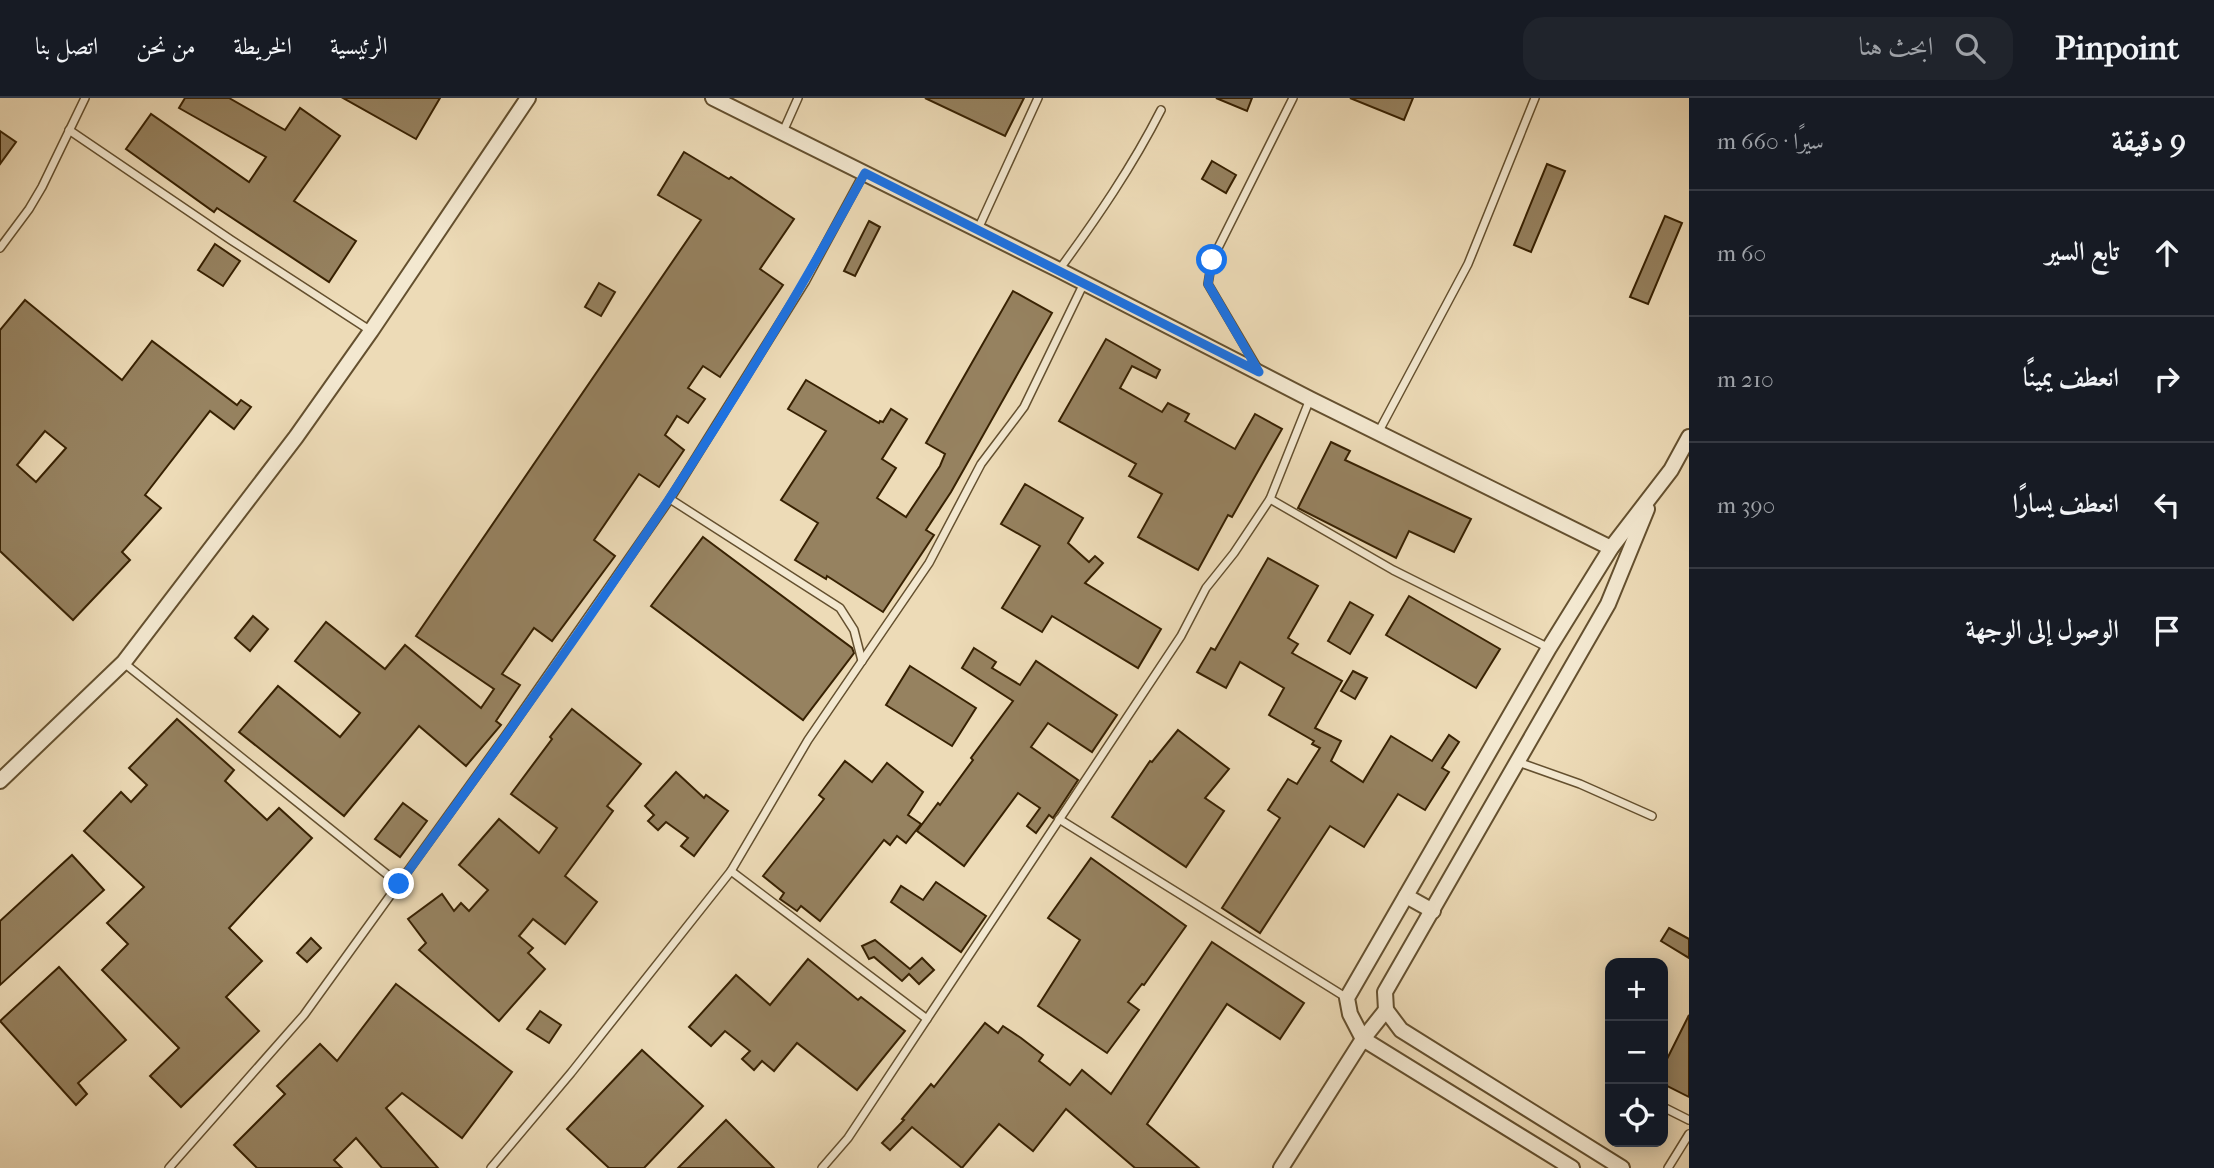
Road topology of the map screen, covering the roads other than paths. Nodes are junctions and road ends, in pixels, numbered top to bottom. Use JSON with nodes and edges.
{"nodes":[{"id":1,"x":85,"y":98,"type":"edge"},
{"id":2,"x":528,"y":98,"type":"edge"},
{"id":3,"x":713,"y":98,"type":"edge"},
{"id":4,"x":798,"y":98,"type":"edge"},
{"id":5,"x":1038,"y":98,"type":"edge"},
{"id":6,"x":1293,"y":98,"type":"edge"},
{"id":7,"x":1535,"y":98,"type":"edge"},
{"id":8,"x":1161,"y":110,"type":"dead end"},
{"id":9,"x":69,"y":130,"type":"junction"},
{"id":10,"x":782,"y":134,"type":"junction"},
{"id":11,"x":865,"y":173,"type":"junction"},
{"id":12,"x":977,"y":230,"type":"junction"},
{"id":13,"x":0,"y":248,"type":"edge"},
{"id":14,"x":1059,"y":270,"type":"junction"},
{"id":15,"x":1084,"y":283,"type":"junction"},
{"id":16,"x":371,"y":331,"type":"junction"},
{"id":17,"x":1259,"y":372,"type":"junction"},
{"id":18,"x":1310,"y":399,"type":"junction"},
{"id":19,"x":1378,"y":431,"type":"junction"},
{"id":20,"x":1689,"y":437,"type":"edge"},
{"id":21,"x":1655,"y":492,"type":"junction"},
{"id":22,"x":670,"y":499,"type":"junction"},
{"id":23,"x":1270,"y":499,"type":"junction"},
{"id":24,"x":1611,"y":548,"type":"junction"},
{"id":25,"x":1549,"y":648,"type":"junction"},
{"id":26,"x":862,"y":661,"type":"junction"},
{"id":27,"x":124,"y":662,"type":"junction"},
{"id":28,"x":1518,"y":762,"type":"junction"},
{"id":29,"x":0,"y":781,"type":"edge"},
{"id":30,"x":1653,"y":816,"type":"dead end"},
{"id":31,"x":1059,"y":820,"type":"junction"},
{"id":32,"x":730,"y":871,"type":"junction"},
{"id":33,"x":399,"y":884,"type":"junction"},
{"id":34,"x":1406,"y":896,"type":"junction"},
{"id":35,"x":1433,"y":911,"type":"junction"},
{"id":36,"x":1347,"y":998,"type":"junction"},
{"id":37,"x":1386,"y":1010,"type":"junction"},
{"id":38,"x":927,"y":1019,"type":"junction"},
{"id":39,"x":1363,"y":1039,"type":"junction"},
{"id":40,"x":1668,"y":1110,"type":"edge"},
{"id":41,"x":1689,"y":1120,"type":"edge"},
{"id":42,"x":1689,"y":1134,"type":"edge"},
{"id":43,"x":169,"y":1168,"type":"edge"},
{"id":44,"x":491,"y":1168,"type":"edge"},
{"id":45,"x":822,"y":1168,"type":"edge"},
{"id":46,"x":1281,"y":1168,"type":"edge"},
{"id":47,"x":1572,"y":1168,"type":"edge"},
{"id":48,"x":1622,"y":1168,"type":"edge"},
{"id":49,"x":1668,"y":1168,"type":"edge"}],
"edges":[{"from":1,"to":9,"type":"lane"},
{"from":2,"to":16,"type":"street"},
{"from":3,"to":10,"type":"street"},
{"from":4,"to":10,"type":"lane"},
{"from":5,"to":12,"type":"lane"},
{"from":6,"to":17,"type":"lane"},
{"from":7,"to":19,"type":"lane"},
{"from":8,"to":14,"type":"lane"},
{"from":9,"to":13,"type":"lane"},
{"from":9,"to":16,"type":"lane"},
{"from":10,"to":11,"type":"street"},
{"from":11,"to":12,"type":"street"},
{"from":11,"to":22,"type":"lane"},
{"from":12,"to":14,"type":"street"},
{"from":14,"to":15,"type":"street"},
{"from":15,"to":17,"type":"street"},
{"from":15,"to":26,"type":"lane"},
{"from":16,"to":27,"type":"street"},
{"from":17,"to":18,"type":"street"},
{"from":18,"to":19,"type":"street"},
{"from":18,"to":23,"type":"lane"},
{"from":19,"to":24,"type":"street"},
{"from":20,"to":21,"type":"street"},
{"from":21,"to":24,"type":"street"},
{"from":21,"to":28,"type":"street"},
{"from":22,"to":26,"type":"lane"},
{"from":22,"to":33,"type":"lane"},
{"from":23,"to":25,"type":"lane"},
{"from":23,"to":31,"type":"lane"},
{"from":24,"to":25,"type":"street"},
{"from":25,"to":34,"type":"street"},
{"from":26,"to":32,"type":"lane"},
{"from":27,"to":29,"type":"street"},
{"from":27,"to":33,"type":"lane"},
{"from":28,"to":30,"type":"lane"},
{"from":28,"to":35,"type":"street"},
{"from":31,"to":36,"type":"lane"},
{"from":31,"to":38,"type":"lane"},
{"from":32,"to":38,"type":"lane"},
{"from":32,"to":44,"type":"lane"},
{"from":33,"to":43,"type":"lane"},
{"from":34,"to":35,"type":"street"},
{"from":34,"to":36,"type":"street"},
{"from":35,"to":37,"type":"street"},
{"from":36,"to":39,"type":"street"},
{"from":37,"to":39,"type":"street"},
{"from":37,"to":48,"type":"street"},
{"from":38,"to":45,"type":"lane"},
{"from":39,"to":46,"type":"street"},
{"from":39,"to":47,"type":"street"},
{"from":40,"to":41,"type":"lane"},
{"from":42,"to":49,"type":"lane"}]}
